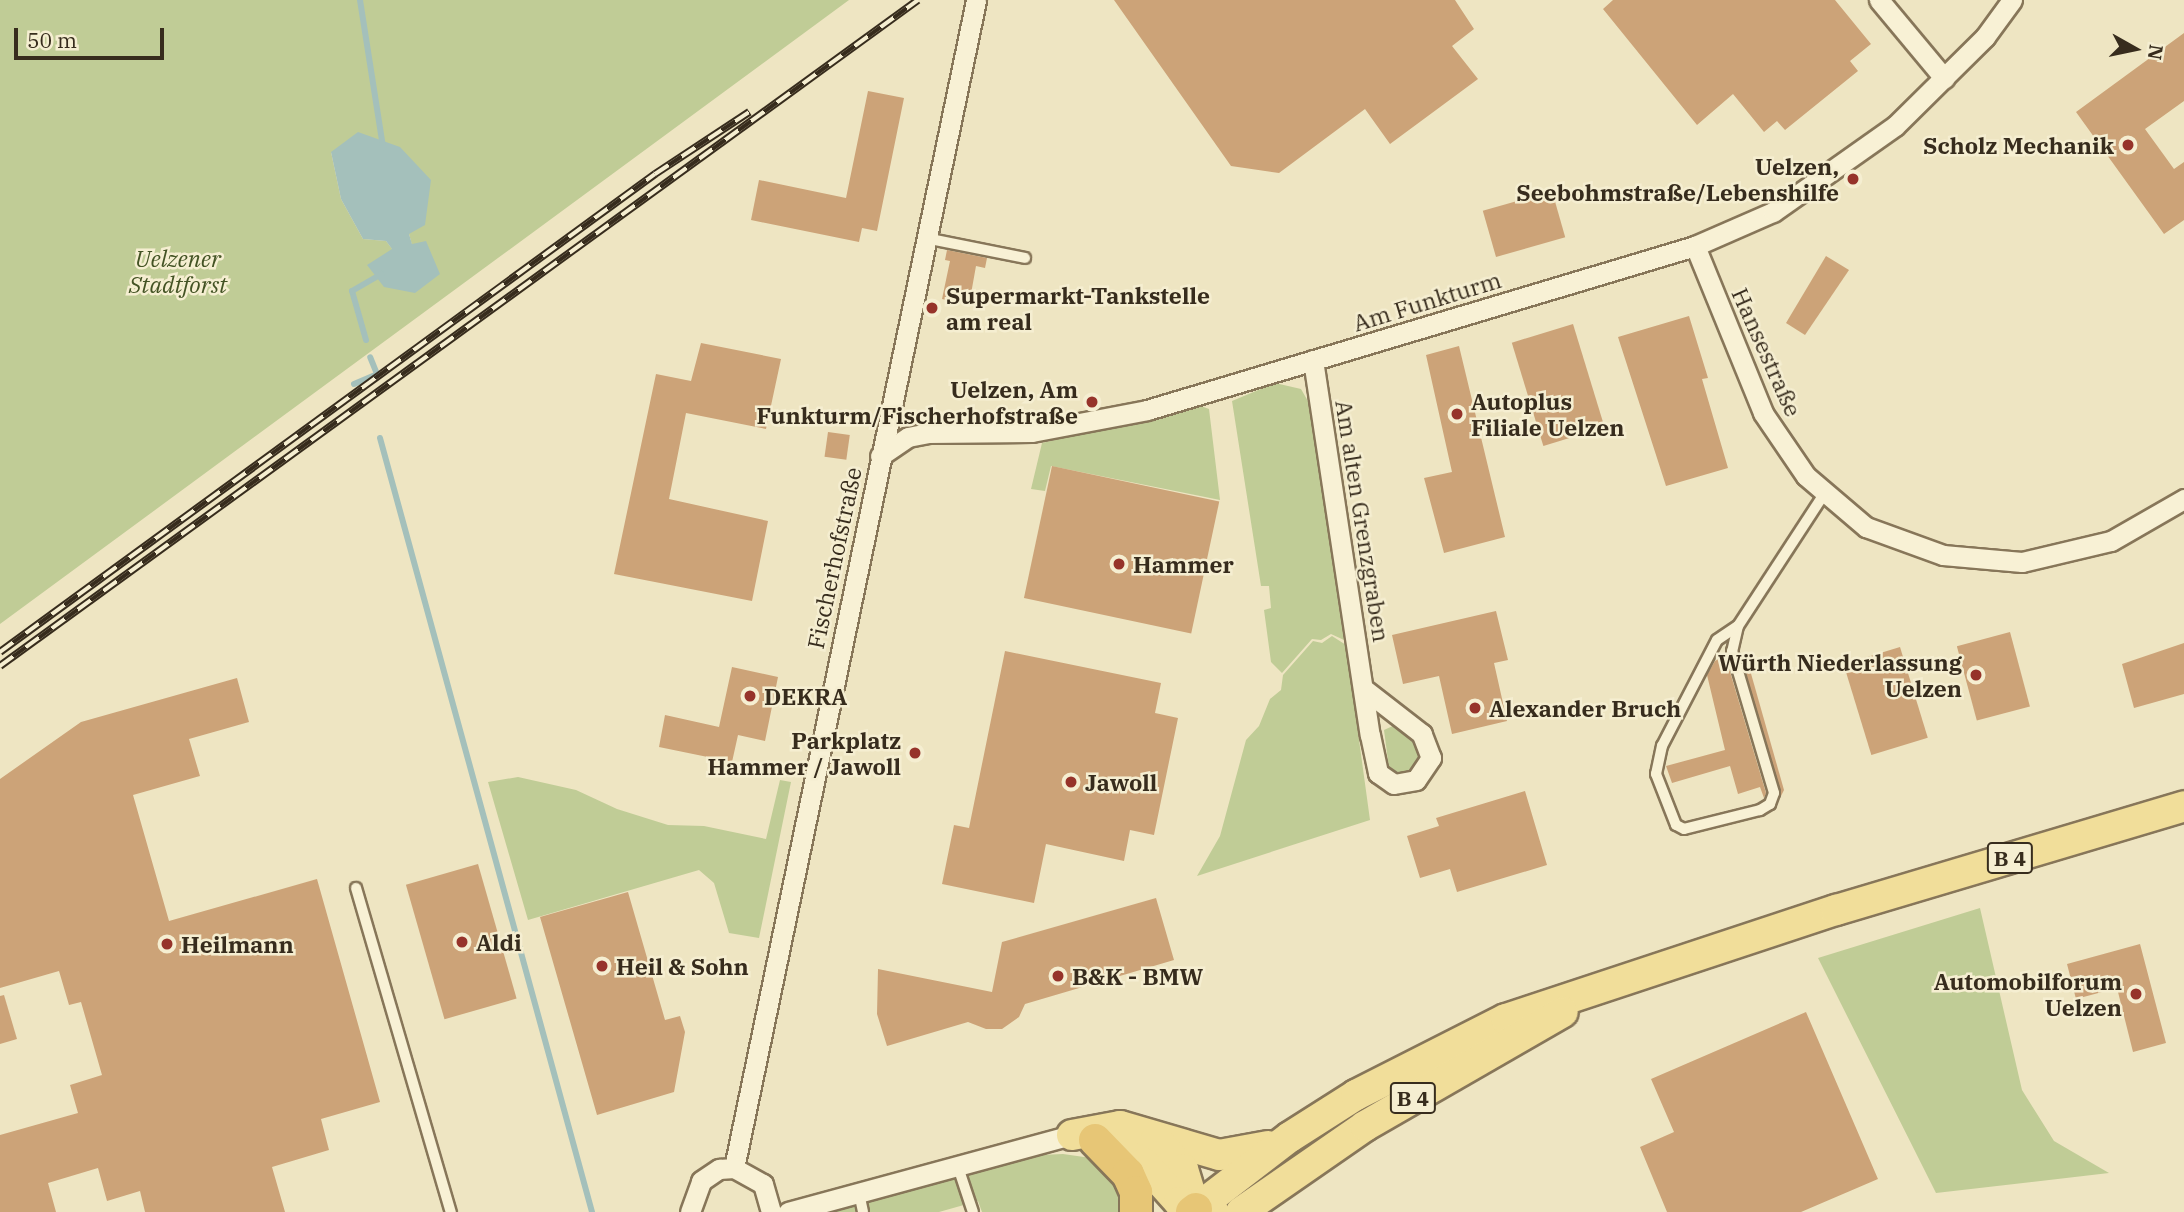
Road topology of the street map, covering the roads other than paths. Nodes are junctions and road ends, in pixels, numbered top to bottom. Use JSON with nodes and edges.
{"nodes":[{"id":1,"x":976,"y":0,"type":"edge"},
{"id":2,"x":1879,"y":0,"type":"edge"},
{"id":3,"x":2012,"y":0,"type":"edge"},
{"id":4,"x":1944,"y":79,"type":"junction"},
{"id":5,"x":924,"y":237,"type":"junction"},
{"id":6,"x":1695,"y":246,"type":"junction"},
{"id":7,"x":1025,"y":258,"type":"dead end"},
{"id":8,"x":1313,"y":360,"type":"junction"},
{"id":9,"x":880,"y":456,"type":"junction"},
{"id":10,"x":1824,"y":494,"type":"junction"},
{"id":11,"x":2184,"y":499,"type":"edge"},
{"id":12,"x":1738,"y":626,"type":"junction"},
{"id":13,"x":1364,"y":690,"type":"junction"},
{"id":14,"x":2184,"y":806,"type":"edge"},
{"id":15,"x":356,"y":888,"type":"dead end"},
{"id":16,"x":1587,"y":996,"type":"junction"},
{"id":17,"x":1290,"y":1137,"type":"junction"},
{"id":18,"x":1083,"y":1138,"type":"junction"},
{"id":19,"x":1156,"y":1139,"type":"junction"},
{"id":20,"x":958,"y":1167,"type":"junction"},
{"id":21,"x":734,"y":1168,"type":"junction"},
{"id":22,"x":861,"y":1203,"type":"edge"},
{"id":23,"x":1199,"y":1211,"type":"edge"},
{"id":24,"x":1238,"y":1211,"type":"edge"},
{"id":25,"x":451,"y":1212,"type":"edge"},
{"id":26,"x":690,"y":1212,"type":"edge"},
{"id":27,"x":771,"y":1212,"type":"edge"},
{"id":28,"x":788,"y":1212,"type":"edge"},
{"id":29,"x":973,"y":1212,"type":"edge"},
{"id":30,"x":1136,"y":1212,"type":"edge"}],
"edges":[{"from":1,"to":5,"type":"street","name":"Fischerhofstraße"},
{"from":2,"to":4,"type":"street"},
{"from":3,"to":4,"type":"street","name":"Am Funkturm"},
{"from":4,"to":6,"type":"street","name":"Am Funkturm"},
{"from":5,"to":7,"type":"lane"},
{"from":5,"to":9,"type":"street","name":"Fischerhofstraße"},
{"from":6,"to":8,"type":"street","name":"Am Funkturm"},
{"from":6,"to":10,"type":"street","name":"Hansestraße"},
{"from":8,"to":9,"type":"street","name":"Am Funkturm"},
{"from":8,"to":13,"type":"street","name":"Am alten Grenzgraben"},
{"from":9,"to":21,"type":"street","name":"Fischerhofstraße"},
{"from":10,"to":11,"type":"street","name":"Hansestraße"},
{"from":10,"to":12,"type":"lane"},
{"from":12,"to":12,"type":"lane"},
{"from":13,"to":13,"type":"street","name":"Am alten Grenzgraben"},
{"from":14,"to":16,"type":"main road","number":"B 4"},
{"from":15,"to":25,"type":"lane"},
{"from":16,"to":17,"type":"main road","number":"B 4"},
{"from":16,"to":24,"type":"main road","number":"B 4"},
{"from":17,"to":19,"type":"main road"},
{"from":17,"to":23,"type":"main road","number":"B 4"},
{"from":18,"to":19,"type":"main road"},
{"from":18,"to":20,"type":"street"},
{"from":18,"to":23,"type":"main road"},
{"from":18,"to":30,"type":"highway"},
{"from":19,"to":23,"type":"main road"},
{"from":20,"to":22,"type":"street"},
{"from":20,"to":29,"type":"lane"},
{"from":21,"to":26,"type":"street"},
{"from":21,"to":27,"type":"street"},
{"from":22,"to":28,"type":"street"}]}
